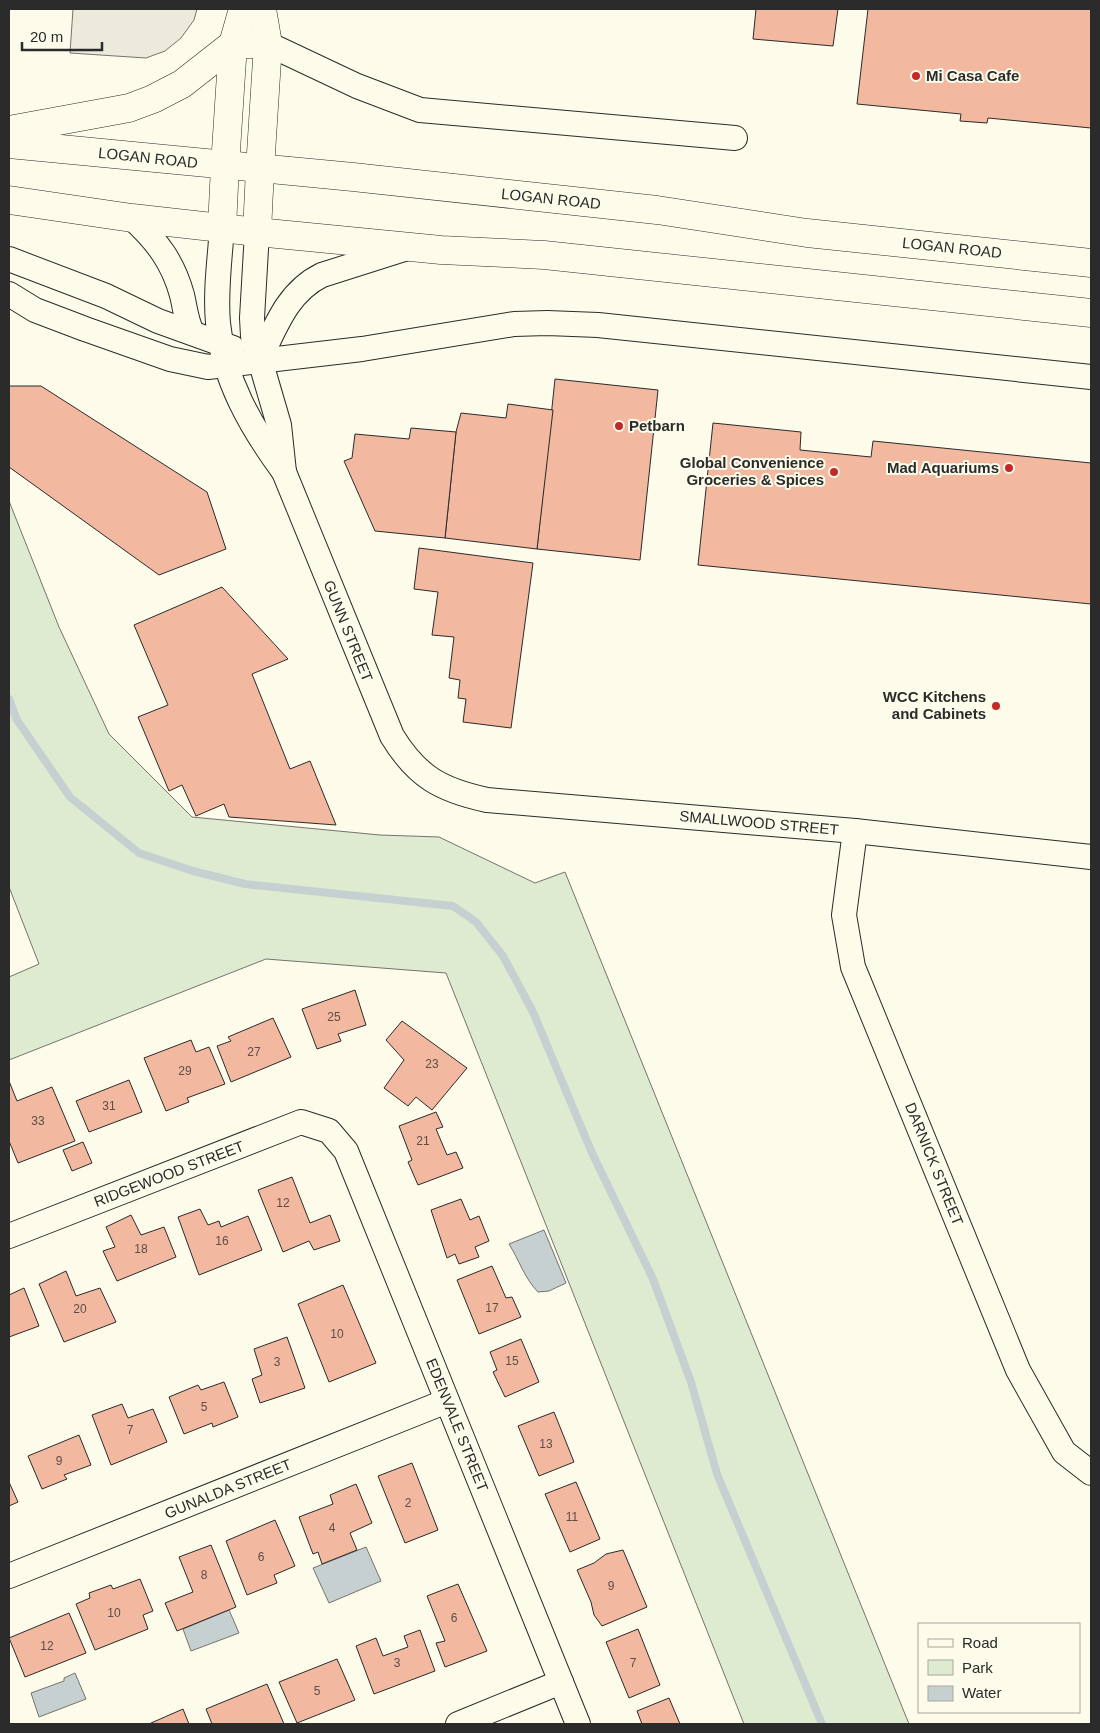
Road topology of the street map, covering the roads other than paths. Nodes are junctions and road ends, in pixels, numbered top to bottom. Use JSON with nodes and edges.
{"nodes":[{"id":1,"x":243,"y":9,"type":"edge"},
{"id":2,"x":262,"y":9,"type":"edge"},
{"id":3,"x":233,"y":44,"type":"junction"},
{"id":4,"x":268,"y":44,"type":"junction"},
{"id":5,"x":9,"y":130,"type":"edge"},
{"id":6,"x":735,"y":138,"type":"dead end"},
{"id":7,"x":9,"y":144,"type":"edge"},
{"id":8,"x":225,"y":166,"type":"junction"},
{"id":9,"x":260,"y":169,"type":"junction"},
{"id":10,"x":9,"y":200,"type":"edge"},
{"id":11,"x":132,"y":218,"type":"junction"},
{"id":12,"x":222,"y":227,"type":"junction"},
{"id":13,"x":257,"y":232,"type":"junction"},
{"id":14,"x":411,"y":247,"type":"junction"},
{"id":15,"x":9,"y":259,"type":"edge"},
{"id":16,"x":1091,"y":263,"type":"edge"},
{"id":17,"x":9,"y":294,"type":"edge"},
{"id":18,"x":1091,"y":313,"type":"edge"},
{"id":19,"x":192,"y":332,"type":"junction"},
{"id":20,"x":224,"y":354,"type":"junction"},
{"id":21,"x":259,"y":361,"type":"junction"},
{"id":22,"x":1091,"y":377,"type":"edge"},
{"id":23,"x":284,"y":472,"type":"junction"},
{"id":24,"x":429,"y":779,"type":"joint"},
{"id":25,"x":855,"y":831,"type":"junction"},
{"id":26,"x":1091,"y":857,"type":"edge"},
{"id":27,"x":329,"y":1131,"type":"joint"},
{"id":28,"x":9,"y":1236,"type":"edge"},
{"id":29,"x":448,"y":1401,"type":"junction"},
{"id":30,"x":1091,"y":1473,"type":"edge"},
{"id":31,"x":9,"y":1576,"type":"edge"},
{"id":32,"x":561,"y":1682,"type":"junction"},
{"id":33,"x":458,"y":1724,"type":"edge"},
{"id":34,"x":578,"y":1724,"type":"edge"}],
"edges":[{"from":1,"to":3,"type":"main road"},
{"from":2,"to":4,"type":"main road"},
{"from":3,"to":4,"type":"main road"},
{"from":3,"to":5,"type":"main road"},
{"from":3,"to":8,"type":"main road"},
{"from":4,"to":6,"type":"street"},
{"from":4,"to":9,"type":"main road"},
{"from":7,"to":8,"type":"main road","name":"LOGAN ROAD"},
{"from":8,"to":9,"type":"main road","name":"LOGAN ROAD"},
{"from":8,"to":12,"type":"main road"},
{"from":9,"to":13,"type":"main road"},
{"from":9,"to":16,"type":"main road","name":"LOGAN ROAD"},
{"from":10,"to":11,"type":"main road"},
{"from":11,"to":12,"type":"main road"},
{"from":11,"to":19,"type":"street"},
{"from":12,"to":13,"type":"main road"},
{"from":12,"to":20,"type":"street","name":"GUNN STREET"},
{"from":13,"to":14,"type":"main road"},
{"from":13,"to":21,"type":"street","name":"GUNN STREET"},
{"from":14,"to":18,"type":"main road"},
{"from":14,"to":21,"type":"street"},
{"from":15,"to":19,"type":"street"},
{"from":17,"to":20,"type":"street"},
{"from":19,"to":20,"type":"street"},
{"from":20,"to":21,"type":"street"},
{"from":20,"to":23,"type":"street","name":"GUNN STREET"},
{"from":21,"to":22,"type":"street"},
{"from":21,"to":23,"type":"street","name":"GUNN STREET"},
{"from":23,"to":24,"type":"street","name":"GUNN STREET"},
{"from":24,"to":25,"type":"street","name":"SMALLWOOD STREET"},
{"from":25,"to":26,"type":"street","name":"SMALLWOOD STREET"},
{"from":25,"to":30,"type":"street","name":"DARNICK STREET"},
{"from":27,"to":28,"type":"street","name":"RIDGEWOOD STREET"},
{"from":27,"to":29,"type":"street","name":"EDENVALE STREET"},
{"from":29,"to":31,"type":"street","name":"GUNALDA STREET"},
{"from":29,"to":32,"type":"street","name":"EDENVALE STREET"},
{"from":32,"to":33,"type":"street"},
{"from":32,"to":34,"type":"street","name":"EDENVALE STREET"}]}
